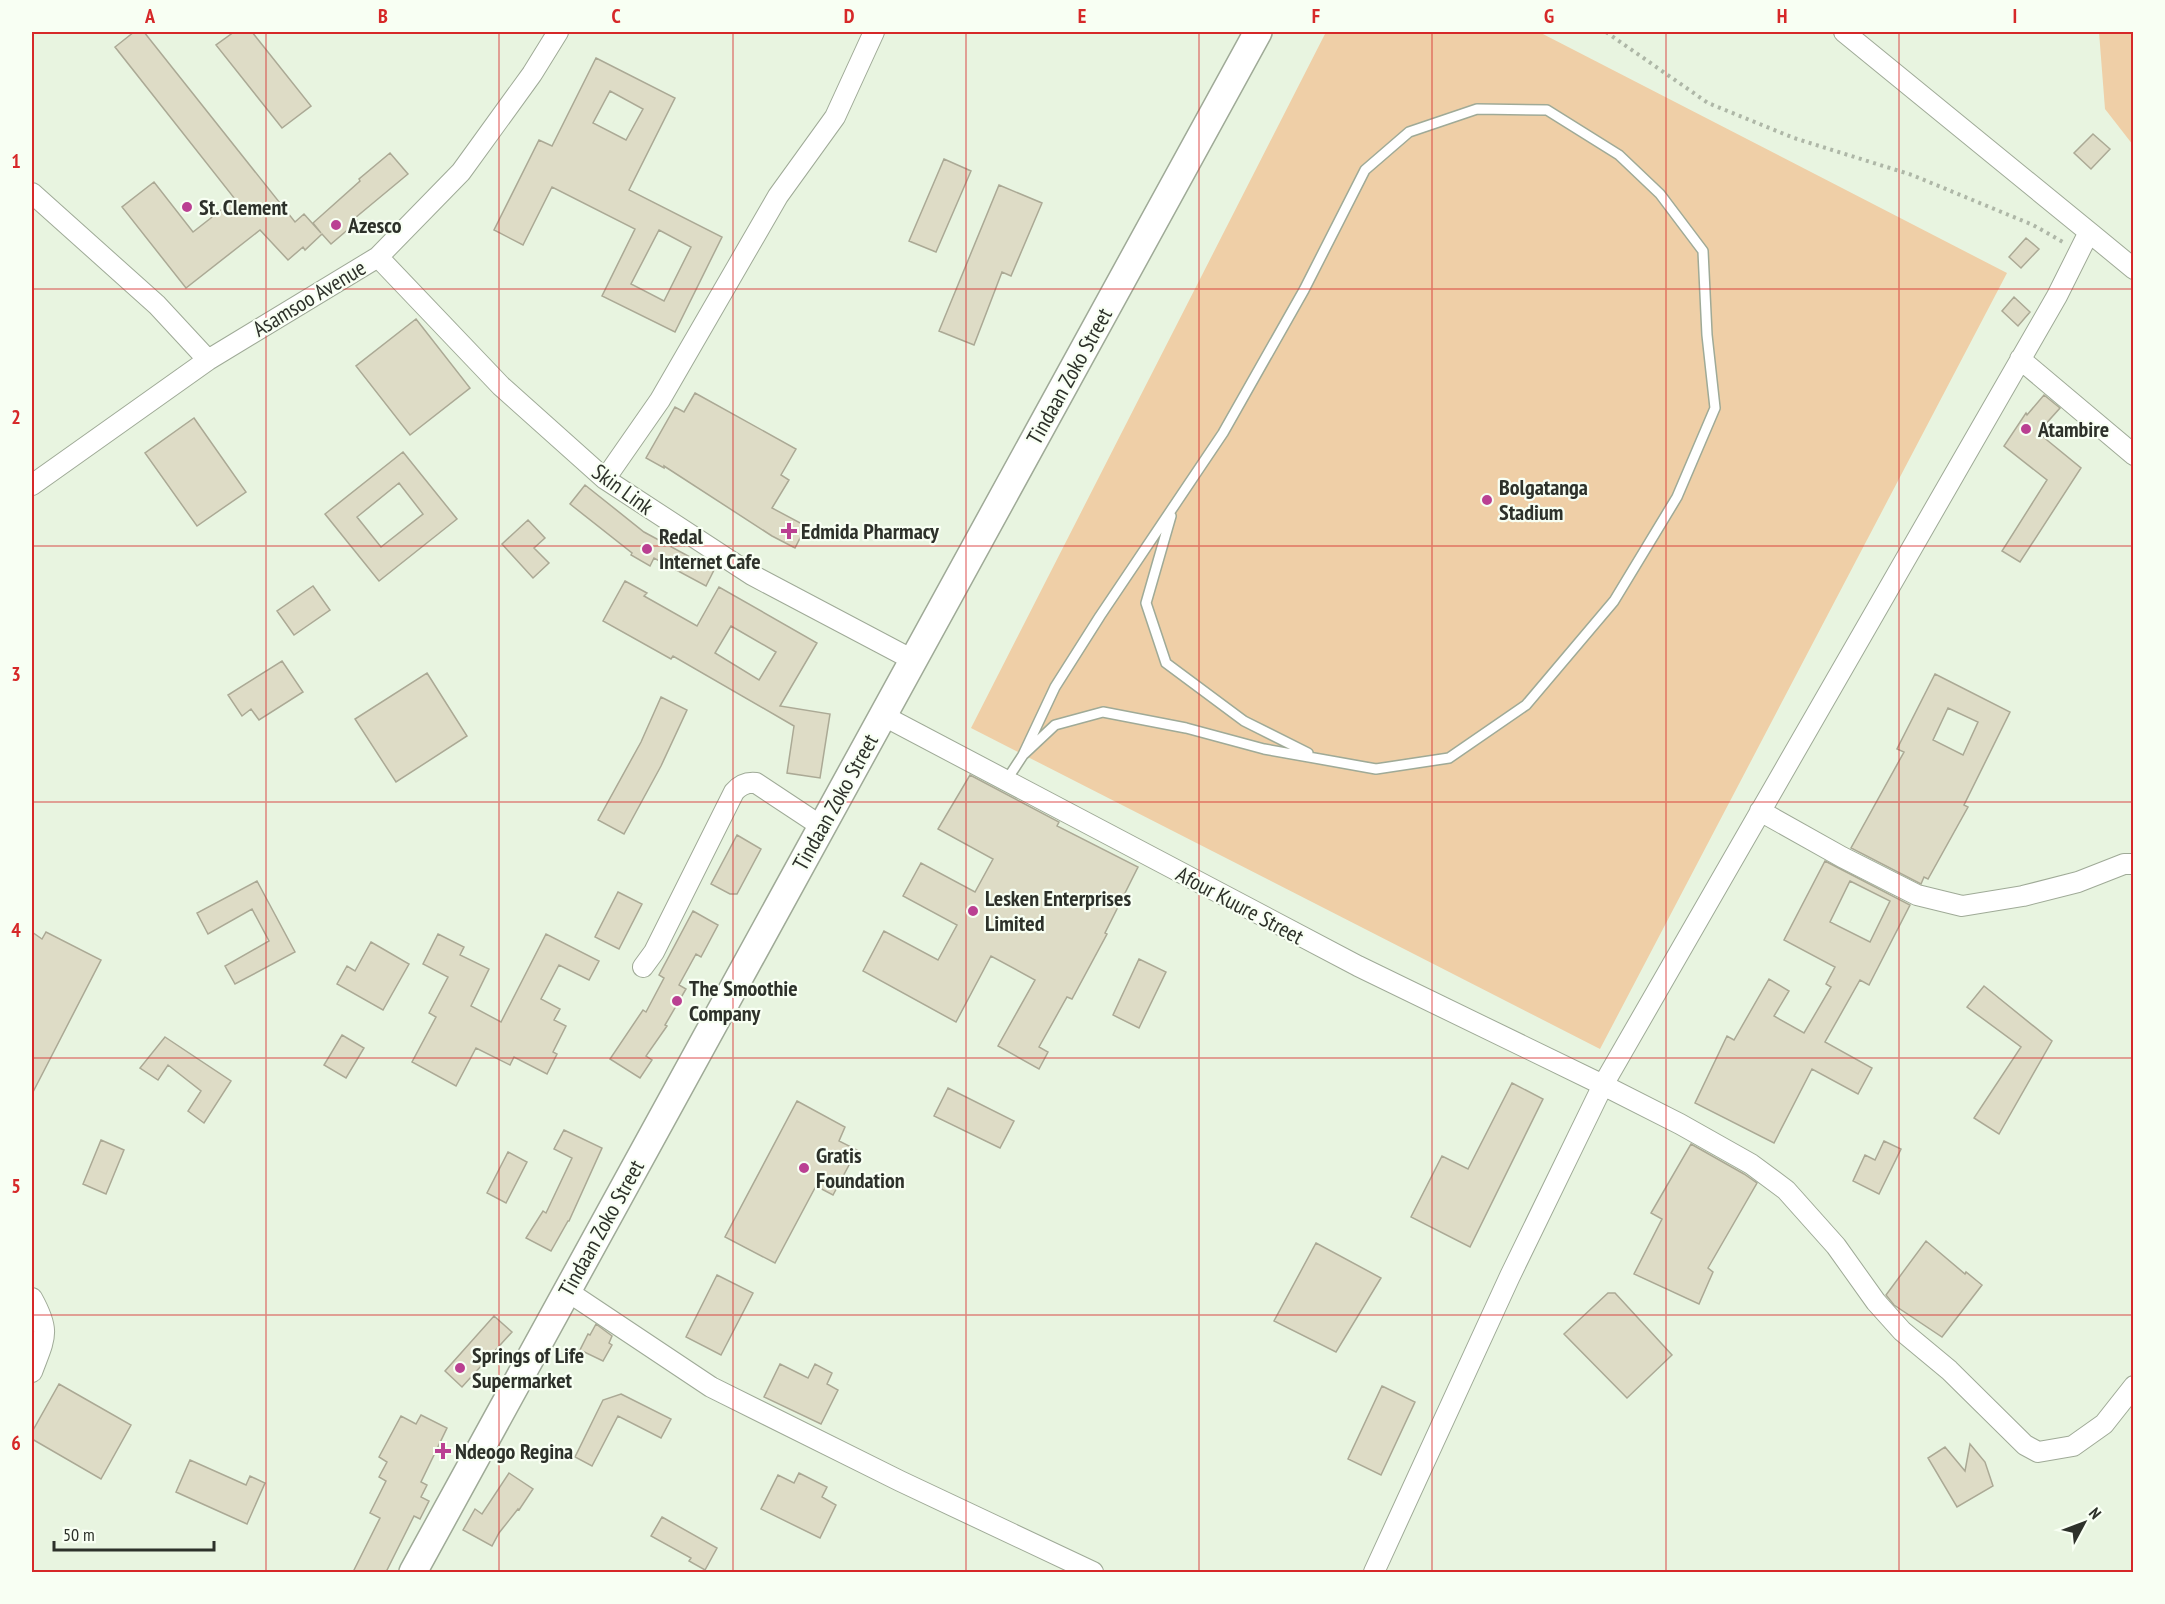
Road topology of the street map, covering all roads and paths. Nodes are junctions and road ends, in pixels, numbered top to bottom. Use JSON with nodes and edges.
{"nodes":[{"id":1,"x":558,"y":32,"type":"edge"},
{"id":2,"x":874,"y":32,"type":"edge"},
{"id":3,"x":1258,"y":32,"type":"edge"},
{"id":4,"x":1606,"y":32,"type":"edge"},
{"id":5,"x":1844,"y":32,"type":"edge"},
{"id":6,"x":32,"y":193,"type":"edge"},
{"id":7,"x":2089,"y":232,"type":"junction"},
{"id":8,"x":2079,"y":252,"type":"junction"},
{"id":9,"x":378,"y":257,"type":"junction"},
{"id":10,"x":2133,"y":269,"type":"edge"},
{"id":11,"x":2020,"y":359,"type":"junction"},
{"id":12,"x":208,"y":360,"type":"junction"},
{"id":13,"x":2133,"y":455,"type":"edge"},
{"id":14,"x":605,"y":479,"type":"junction"},
{"id":15,"x":32,"y":485,"type":"edge"},
{"id":16,"x":1173,"y":507,"type":"junction"},
{"id":17,"x":913,"y":660,"type":"junction"},
{"id":18,"x":882,"y":715,"type":"junction"},
{"id":19,"x":1023,"y":755,"type":"junction"},
{"id":20,"x":1318,"y":758,"type":"junction"},
{"id":21,"x":1006,"y":781,"type":"junction"},
{"id":22,"x":1760,"y":811,"type":"junction"},
{"id":23,"x":821,"y":826,"type":"junction"},
{"id":24,"x":2133,"y":864,"type":"edge"},
{"id":25,"x":643,"y":967,"type":"dead end"},
{"id":26,"x":1602,"y":1085,"type":"junction"},
{"id":27,"x":567,"y":1291,"type":"junction"},
{"id":28,"x":32,"y":1298,"type":"edge"},
{"id":29,"x":32,"y":1372,"type":"edge"},
{"id":30,"x":2133,"y":1386,"type":"edge"},
{"id":31,"x":413,"y":1572,"type":"edge"},
{"id":32,"x":1093,"y":1572,"type":"edge"},
{"id":33,"x":1374,"y":1572,"type":"edge"}],
"edges":[{"from":1,"to":9,"type":"street","name":"Asamsoo Avenue"},
{"from":2,"to":14,"type":"street"},
{"from":3,"to":17,"type":"main road","name":"Tindaan Zoko Street"},
{"from":4,"to":8,"type":"path"},
{"from":5,"to":7,"type":"street"},
{"from":6,"to":12,"type":"street"},
{"from":7,"to":8,"type":"street"},
{"from":7,"to":10,"type":"street"},
{"from":8,"to":11,"type":"street"},
{"from":9,"to":12,"type":"street","name":"Asamsoo Avenue"},
{"from":9,"to":14,"type":"street","name":"Skin Link"},
{"from":11,"to":13,"type":"street"},
{"from":11,"to":22,"type":"street"},
{"from":12,"to":15,"type":"street","name":"Asamsoo Avenue"},
{"from":14,"to":17,"type":"street","name":"Skin Link"},
{"from":16,"to":19,"type":"lane"},
{"from":16,"to":20,"type":"lane"},
{"from":16,"to":20,"type":"lane"},
{"from":17,"to":18,"type":"main road","name":"Tindaan Zoko Street"},
{"from":18,"to":21,"type":"street","name":"Afour Kuure Street"},
{"from":18,"to":23,"type":"main road","name":"Tindaan Zoko Street"},
{"from":19,"to":20,"type":"lane"},
{"from":19,"to":21,"type":"lane"},
{"from":21,"to":26,"type":"street","name":"Afour Kuure Street"},
{"from":22,"to":24,"type":"street"},
{"from":22,"to":26,"type":"street"},
{"from":23,"to":25,"type":"street"},
{"from":23,"to":27,"type":"main road","name":"Tindaan Zoko Street"},
{"from":26,"to":30,"type":"street","name":"Afour Kuure Street"},
{"from":26,"to":33,"type":"street"},
{"from":27,"to":31,"type":"main road","name":"Tindaan Zoko Street"},
{"from":27,"to":32,"type":"street"},
{"from":28,"to":29,"type":"street"}]}
